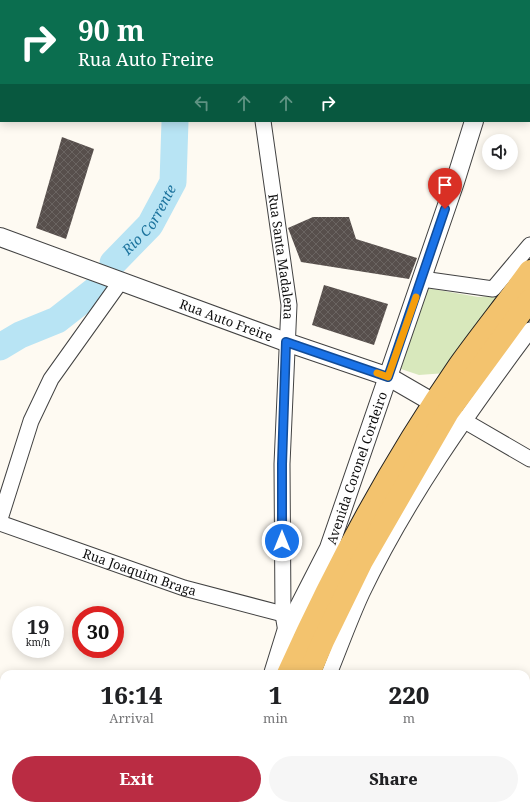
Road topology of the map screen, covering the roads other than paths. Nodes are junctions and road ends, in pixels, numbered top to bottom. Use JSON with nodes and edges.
{"nodes":[{"id":1,"x":263,"y":122,"type":"edge"},
{"id":2,"x":474,"y":122,"type":"edge"},
{"id":3,"x":0,"y":237,"type":"edge"},
{"id":4,"x":530,"y":245,"type":"edge"},
{"id":5,"x":530,"y":271,"type":"edge"},
{"id":6,"x":422,"y":278,"type":"junction"},
{"id":7,"x":121,"y":281,"type":"junction"},
{"id":8,"x":530,"y":300,"type":"edge"},
{"id":9,"x":530,"y":330,"type":"edge"},
{"id":10,"x":286,"y":342,"type":"junction"},
{"id":11,"x":388,"y":377,"type":"junction"},
{"id":12,"x":449,"y":412,"type":"junction"},
{"id":13,"x":530,"y":459,"type":"edge"},
{"id":14,"x":0,"y":519,"type":"edge"},
{"id":15,"x":0,"y":523,"type":"edge"},
{"id":16,"x":283,"y":614,"type":"junction"},
{"id":17,"x":286,"y":632,"type":"junction"},
{"id":18,"x":274,"y":670,"type":"edge"},
{"id":19,"x":290,"y":670,"type":"edge"},
{"id":20,"x":311,"y":670,"type":"edge"},
{"id":21,"x":330,"y":670,"type":"edge"}],
"edges":[{"from":1,"to":10,"type":"street","name":"Rua Santa Madalena"},
{"from":2,"to":6,"type":"street","name":"Avenida Coronel Cordeiro"},
{"from":3,"to":7,"type":"street","name":"Rua Auto Freire"},
{"from":4,"to":6,"type":"street"},
{"from":5,"to":12,"type":"main road"},
{"from":6,"to":11,"type":"street","name":"Avenida Coronel Cordeiro"},
{"from":7,"to":10,"type":"street","name":"Rua Auto Freire"},
{"from":7,"to":14,"type":"street"},
{"from":8,"to":12,"type":"main road"},
{"from":9,"to":12,"type":"street"},
{"from":10,"to":11,"type":"street","name":"Rua Auto Freire"},
{"from":10,"to":16,"type":"street","name":"Rua Santa Madalena"},
{"from":11,"to":12,"type":"street","name":"Rua Auto Freire"},
{"from":11,"to":17,"type":"street","name":"Avenida Coronel Cordeiro"},
{"from":12,"to":13,"type":"street"},
{"from":12,"to":19,"type":"main road"},
{"from":12,"to":20,"type":"main road"},
{"from":12,"to":21,"type":"street"},
{"from":15,"to":16,"type":"street","name":"Rua Joaquim Braga"},
{"from":16,"to":17,"type":"street","name":"Rua Santa Madalena"},
{"from":17,"to":18,"type":"street","name":"Avenida Coronel Cordeiro"}]}
